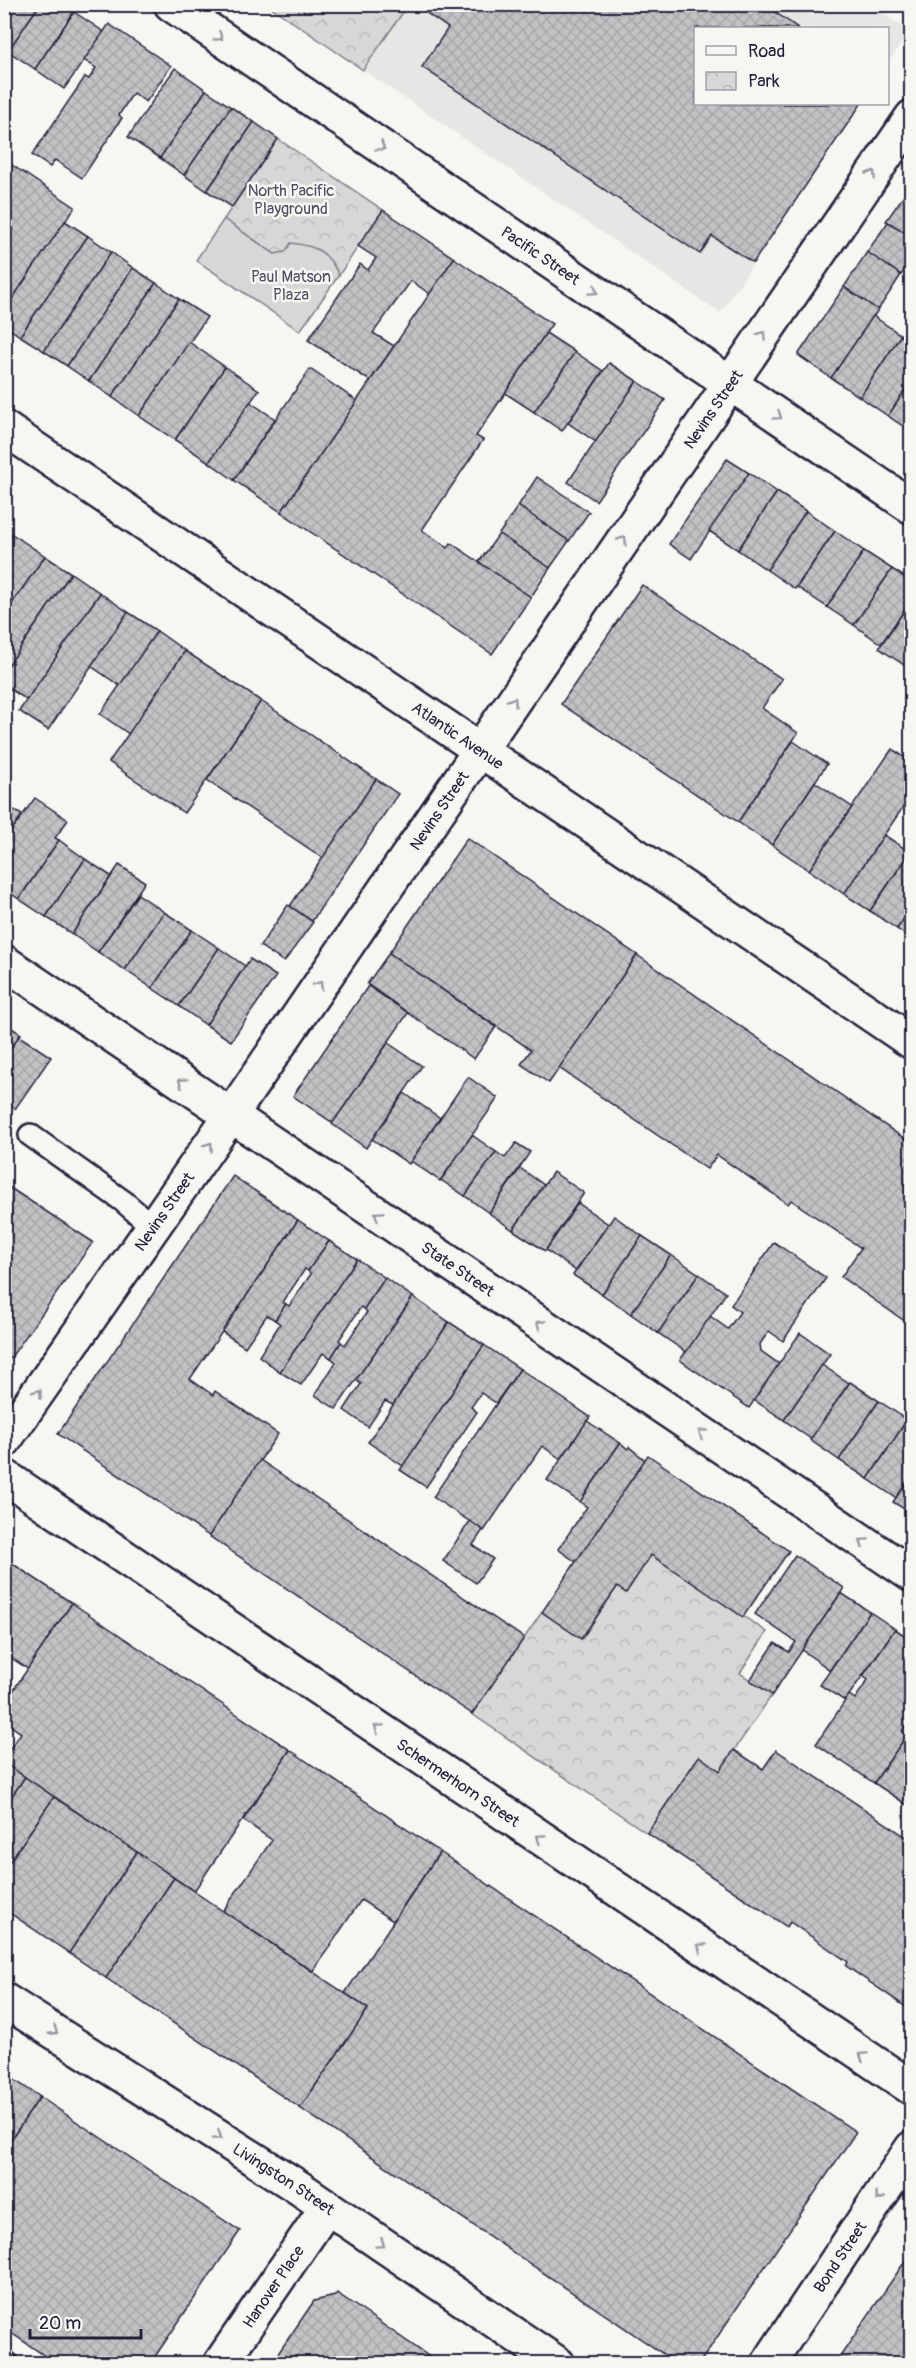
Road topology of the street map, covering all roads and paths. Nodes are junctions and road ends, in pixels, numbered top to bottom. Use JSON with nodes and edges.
{"nodes":[{"id":1,"x":171,"y":4,"type":"edge"},
{"id":2,"x":912,"y":117,"type":"edge"},
{"id":3,"x":729,"y":383,"type":"junction"},
{"id":4,"x":4,"y":428,"type":"edge"},
{"id":5,"x":912,"y":507,"type":"edge"},
{"id":6,"x":480,"y":749,"type":"junction"},
{"id":7,"x":4,"y":962,"type":"edge"},
{"id":8,"x":912,"y":1042,"type":"edge"},
{"id":9,"x":231,"y":1115,"type":"junction"},
{"id":10,"x":30,"y":1136,"type":"dead end"},
{"id":11,"x":153,"y":1227,"type":"junction"},
{"id":12,"x":4,"y":1441,"type":"edge"},
{"id":13,"x":4,"y":1476,"type":"edge"},
{"id":14,"x":912,"y":1575,"type":"edge"},
{"id":15,"x":4,"y":2000,"type":"edge"},
{"id":16,"x":912,"y":2088,"type":"edge"},
{"id":17,"x":912,"y":2148,"type":"edge"},
{"id":18,"x":327,"y":2207,"type":"junction"},
{"id":19,"x":220,"y":2364,"type":"edge"},
{"id":20,"x":558,"y":2364,"type":"edge"},
{"id":21,"x":768,"y":2364,"type":"edge"}],
"edges":[{"from":1,"to":3,"type":"street","name":"Pacific Street","one_way":true},
{"from":3,"to":2,"type":"street","name":"Nevins Street","one_way":true},
{"from":3,"to":5,"type":"street","name":"Pacific Street","one_way":true},
{"from":6,"to":3,"type":"street","name":"Nevins Street","one_way":true},
{"from":4,"to":6,"type":"street","name":"Atlantic Avenue"},
{"from":6,"to":8,"type":"street","name":"Atlantic Avenue"},
{"from":9,"to":6,"type":"street","name":"Nevins Street","one_way":true},
{"from":9,"to":7,"type":"street","name":"State Street","one_way":true},
{"from":11,"to":9,"type":"street","name":"Nevins Street","one_way":true},
{"from":14,"to":9,"type":"street","name":"State Street","one_way":true},
{"from":10,"to":11,"type":"lane"},
{"from":12,"to":11,"type":"street","name":"Nevins Street","one_way":true},
{"from":16,"to":13,"type":"street","name":"Schermerhorn Street","one_way":true},
{"from":15,"to":18,"type":"street","name":"Livingston Street","one_way":true},
{"from":17,"to":21,"type":"street","name":"Bond Street","one_way":true},
{"from":18,"to":19,"type":"street","name":"Hanover Place"},
{"from":18,"to":20,"type":"street","name":"Livingston Street","one_way":true}]}
